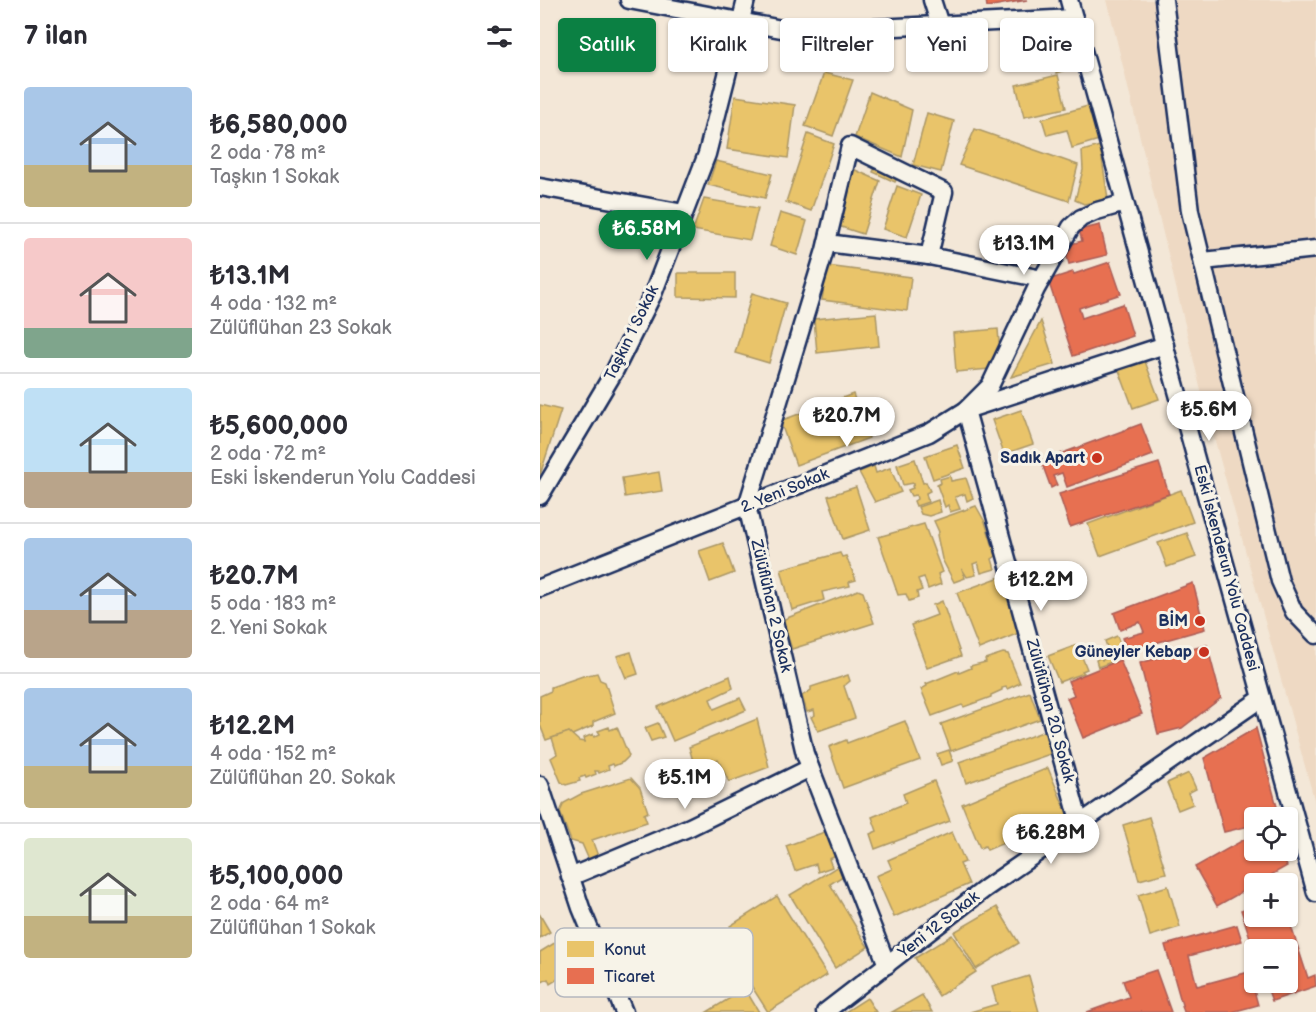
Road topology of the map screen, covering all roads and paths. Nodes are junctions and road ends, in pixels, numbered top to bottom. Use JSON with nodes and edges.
{"nodes":[{"id":1,"x":629,"y":0,"type":"edge"},
{"id":2,"x":746,"y":0,"type":"edge"},
{"id":3,"x":932,"y":0,"type":"edge"},
{"id":4,"x":1070,"y":0,"type":"edge"},
{"id":5,"x":1164,"y":0,"type":"edge"},
{"id":6,"x":721,"y":18,"type":"edge"},
{"id":7,"x":743,"y":18,"type":"edge"},
{"id":8,"x":938,"y":18,"type":"edge"},
{"id":9,"x":1074,"y":18,"type":"edge"},
{"id":10,"x":768,"y":27,"type":"edge"},
{"id":11,"x":906,"y":27,"type":"edge"},
{"id":12,"x":729,"y":72,"type":"edge"},
{"id":13,"x":1089,"y":72,"type":"edge"},
{"id":14,"x":540,"y":188,"type":"edge"},
{"id":15,"x":1125,"y":203,"type":"junction"},
{"id":16,"x":684,"y":213,"type":"junction"},
{"id":17,"x":826,"y":243,"type":"junction"},
{"id":18,"x":1316,"y":249,"type":"edge"},
{"id":19,"x":929,"y":256,"type":"junction"},
{"id":20,"x":1203,"y":261,"type":"junction"},
{"id":21,"x":1042,"y":279,"type":"junction"},
{"id":22,"x":1165,"y":345,"type":"junction"},
{"id":23,"x":966,"y":410,"type":"junction"},
{"id":24,"x":540,"y":496,"type":"edge"},
{"id":25,"x":747,"y":506,"type":"junction"},
{"id":26,"x":540,"y":588,"type":"edge"},
{"id":27,"x":1316,"y":635,"type":"edge"},
{"id":28,"x":1262,"y":698,"type":"junction"},
{"id":29,"x":810,"y":768,"type":"junction"},
{"id":30,"x":540,"y":785,"type":"edge"},
{"id":31,"x":1080,"y":824,"type":"junction"},
{"id":32,"x":570,"y":877,"type":"junction"},
{"id":33,"x":1316,"y":893,"type":"edge"},
{"id":34,"x":589,"y":928,"type":"edge"},
{"id":35,"x":887,"y":965,"type":"junction"},
{"id":36,"x":618,"y":997,"type":"edge"},
{"id":37,"x":624,"y":1012,"type":"edge"},
{"id":38,"x":825,"y":1012,"type":"edge"}],
"edges":[{"from":1,"to":6,"type":"street"},
{"from":2,"to":7,"type":"street","name":"Taşkın 1 Sokak"},
{"from":3,"to":8,"type":"street"},
{"from":4,"to":9,"type":"street","name":"Eski İskenderun Yolu Caddesi"},
{"from":5,"to":20,"type":"street"},
{"from":10,"to":11,"type":"street"},
{"from":12,"to":16,"type":"street","name":"Taşkın 1 Sokak"},
{"from":13,"to":15,"type":"street","name":"Eski İskenderun Yolu Caddesi"},
{"from":14,"to":16,"type":"street"},
{"from":15,"to":21,"type":"street"},
{"from":15,"to":22,"type":"street","name":"Eski İskenderun Yolu Caddesi"},
{"from":16,"to":24,"type":"street","name":"Taşkın 1 Sokak"},
{"from":17,"to":19,"type":"street"},
{"from":17,"to":19,"type":"street","name":"Zülüflühan 2 Sokak"},
{"from":17,"to":25,"type":"street","name":"Zülüflühan 2 Sokak"},
{"from":18,"to":20,"type":"street"},
{"from":19,"to":21,"type":"street"},
{"from":20,"to":27,"type":"street"},
{"from":21,"to":23,"type":"street"},
{"from":22,"to":23,"type":"street","name":"2. Yeni Sokak"},
{"from":22,"to":28,"type":"street","name":"Eski İskenderun Yolu Caddesi"},
{"from":23,"to":25,"type":"street","name":"2. Yeni Sokak"},
{"from":23,"to":31,"type":"street","name":"Zülüflühan 20. Sokak"},
{"from":25,"to":26,"type":"street","name":"2. Yeni Sokak"},
{"from":25,"to":29,"type":"street","name":"Zülüflühan 2 Sokak"},
{"from":28,"to":31,"type":"street","name":"Yeni 12 Sokak"},
{"from":28,"to":33,"type":"street","name":"Eski İskenderun Yolu Caddesi"},
{"from":29,"to":32,"type":"street"},
{"from":29,"to":35,"type":"street","name":"Zülüflühan 2 Sokak"},
{"from":30,"to":32,"type":"street"},
{"from":31,"to":35,"type":"street","name":"Yeni 12 Sokak"},
{"from":32,"to":34,"type":"street"},
{"from":35,"to":38,"type":"street","name":"Yeni 12 Sokak"},
{"from":36,"to":37,"type":"street"}]}
